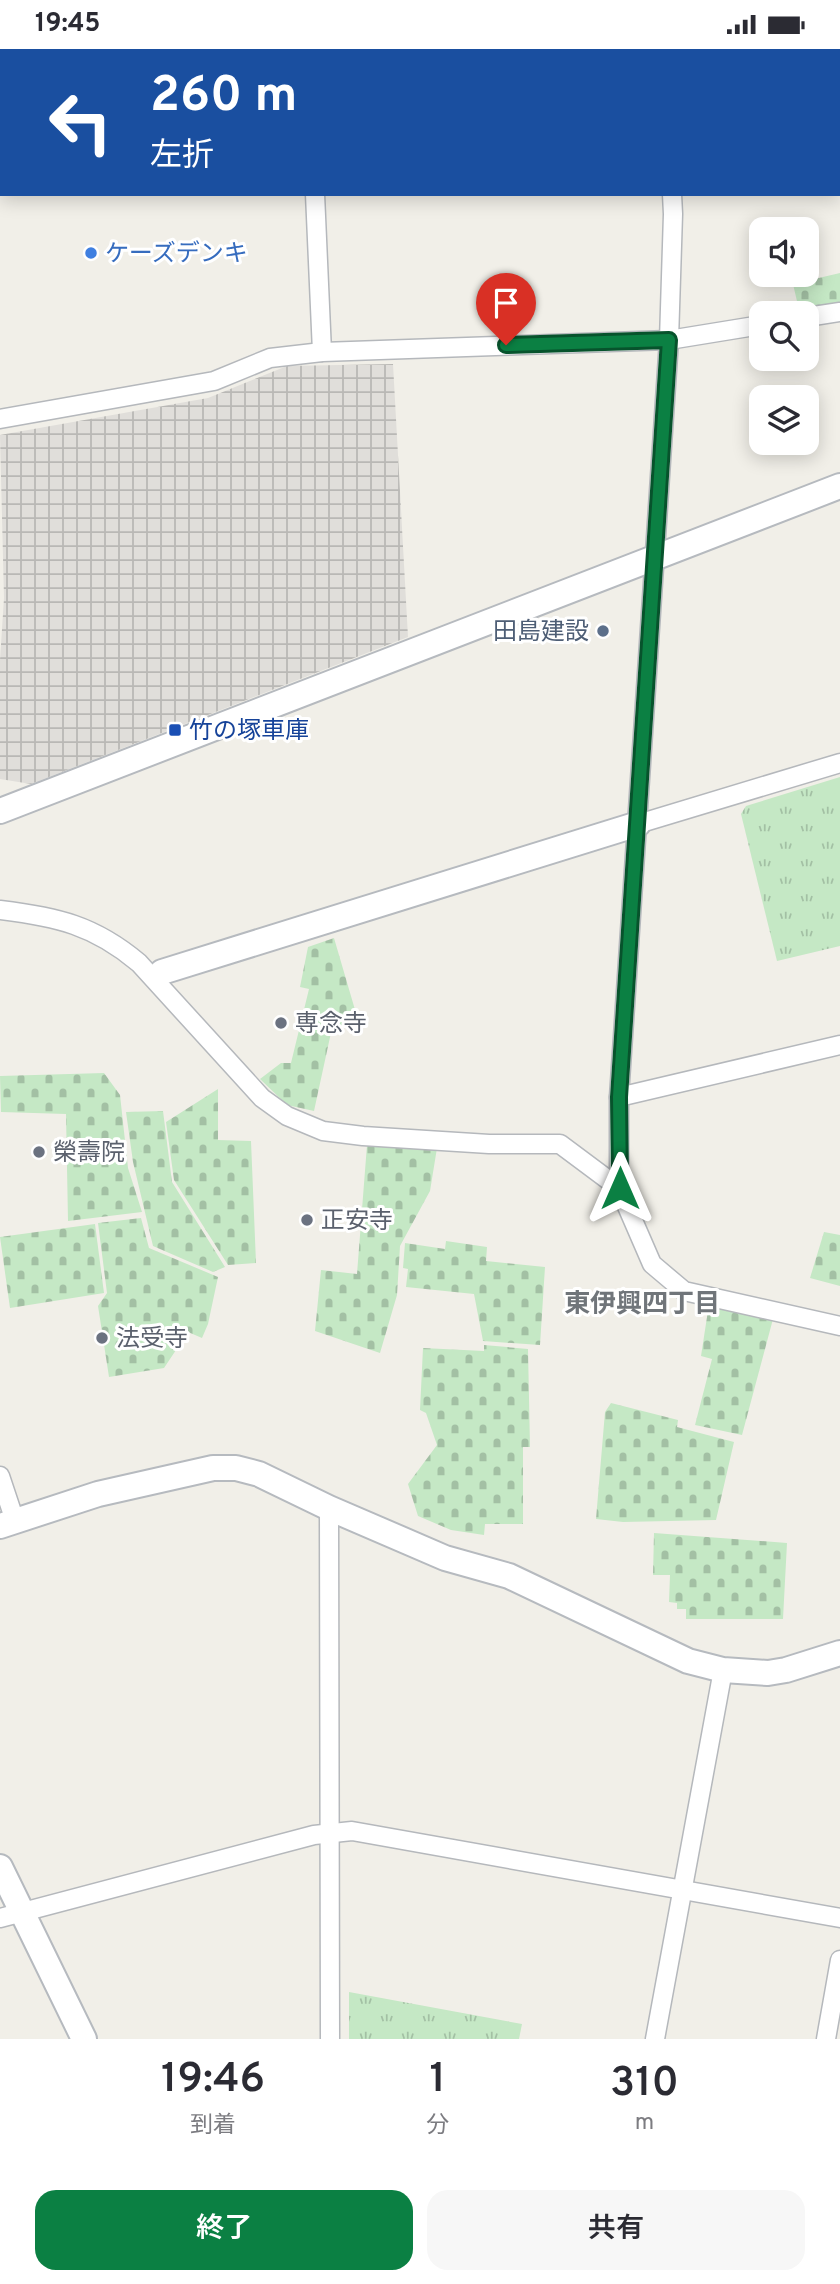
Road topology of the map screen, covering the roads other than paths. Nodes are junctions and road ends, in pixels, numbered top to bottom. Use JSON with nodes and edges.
{"nodes":[{"id":1,"x":314,"y":196,"type":"edge"},
{"id":2,"x":671,"y":196,"type":"edge"},
{"id":3,"x":840,"y":312,"type":"edge"},
{"id":4,"x":819,"y":315,"type":"edge"},
{"id":5,"x":749,"y":327,"type":"edge"},
{"id":6,"x":669,"y":340,"type":"junction"},
{"id":7,"x":322,"y":352,"type":"junction"},
{"id":8,"x":0,"y":419,"type":"edge"},
{"id":9,"x":840,"y":486,"type":"edge"},
{"id":10,"x":654,"y":558,"type":"junction"},
{"id":11,"x":840,"y":763,"type":"edge"},
{"id":12,"x":0,"y":811,"type":"edge"},
{"id":13,"x":638,"y":824,"type":"junction"},
{"id":14,"x":0,"y":910,"type":"edge"},
{"id":15,"x":157,"y":975,"type":"junction"},
{"id":16,"x":840,"y":1045,"type":"edge"},
{"id":17,"x":619,"y":1097,"type":"junction"},
{"id":18,"x":620,"y":1188,"type":"junction"},
{"id":19,"x":840,"y":1326,"type":"edge"},
{"id":20,"x":0,"y":1476,"type":"edge"},
{"id":21,"x":329,"y":1508,"type":"junction"},
{"id":22,"x":7,"y":1524,"type":"edge"},
{"id":23,"x":840,"y":1653,"type":"edge"},
{"id":24,"x":723,"y":1670,"type":"junction"},
{"id":25,"x":330,"y":1833,"type":"junction"},
{"id":26,"x":0,"y":1867,"type":"edge"},
{"id":27,"x":684,"y":1890,"type":"junction"},
{"id":28,"x":11,"y":1915,"type":"edge"},
{"id":29,"x":840,"y":1918,"type":"edge"},
{"id":30,"x":840,"y":1960,"type":"edge"},
{"id":31,"x":84,"y":2039,"type":"edge"},
{"id":32,"x":330,"y":2039,"type":"edge"},
{"id":33,"x":655,"y":2039,"type":"edge"},
{"id":34,"x":826,"y":2039,"type":"edge"}],
"edges":[{"from":1,"to":7,"type":"street"},
{"from":2,"to":6,"type":"street"},
{"from":3,"to":4,"type":"street"},
{"from":5,"to":6,"type":"street"},
{"from":6,"to":7,"type":"street"},
{"from":6,"to":10,"type":"street"},
{"from":7,"to":8,"type":"street"},
{"from":9,"to":10,"type":"street"},
{"from":10,"to":12,"type":"street"},
{"from":10,"to":13,"type":"street"},
{"from":11,"to":13,"type":"street"},
{"from":13,"to":15,"type":"street"},
{"from":13,"to":17,"type":"street"},
{"from":14,"to":15,"type":"street"},
{"from":15,"to":18,"type":"street"},
{"from":16,"to":17,"type":"street"},
{"from":17,"to":18,"type":"street"},
{"from":18,"to":19,"type":"street"},
{"from":20,"to":22,"type":"street"},
{"from":21,"to":22,"type":"street"},
{"from":21,"to":24,"type":"street"},
{"from":21,"to":25,"type":"street"},
{"from":23,"to":24,"type":"street"},
{"from":24,"to":27,"type":"street"},
{"from":25,"to":27,"type":"street"},
{"from":25,"to":28,"type":"street"},
{"from":25,"to":32,"type":"street"},
{"from":26,"to":28,"type":"street"},
{"from":27,"to":29,"type":"street"},
{"from":27,"to":33,"type":"street"},
{"from":28,"to":31,"type":"street"},
{"from":30,"to":34,"type":"street"}]}
